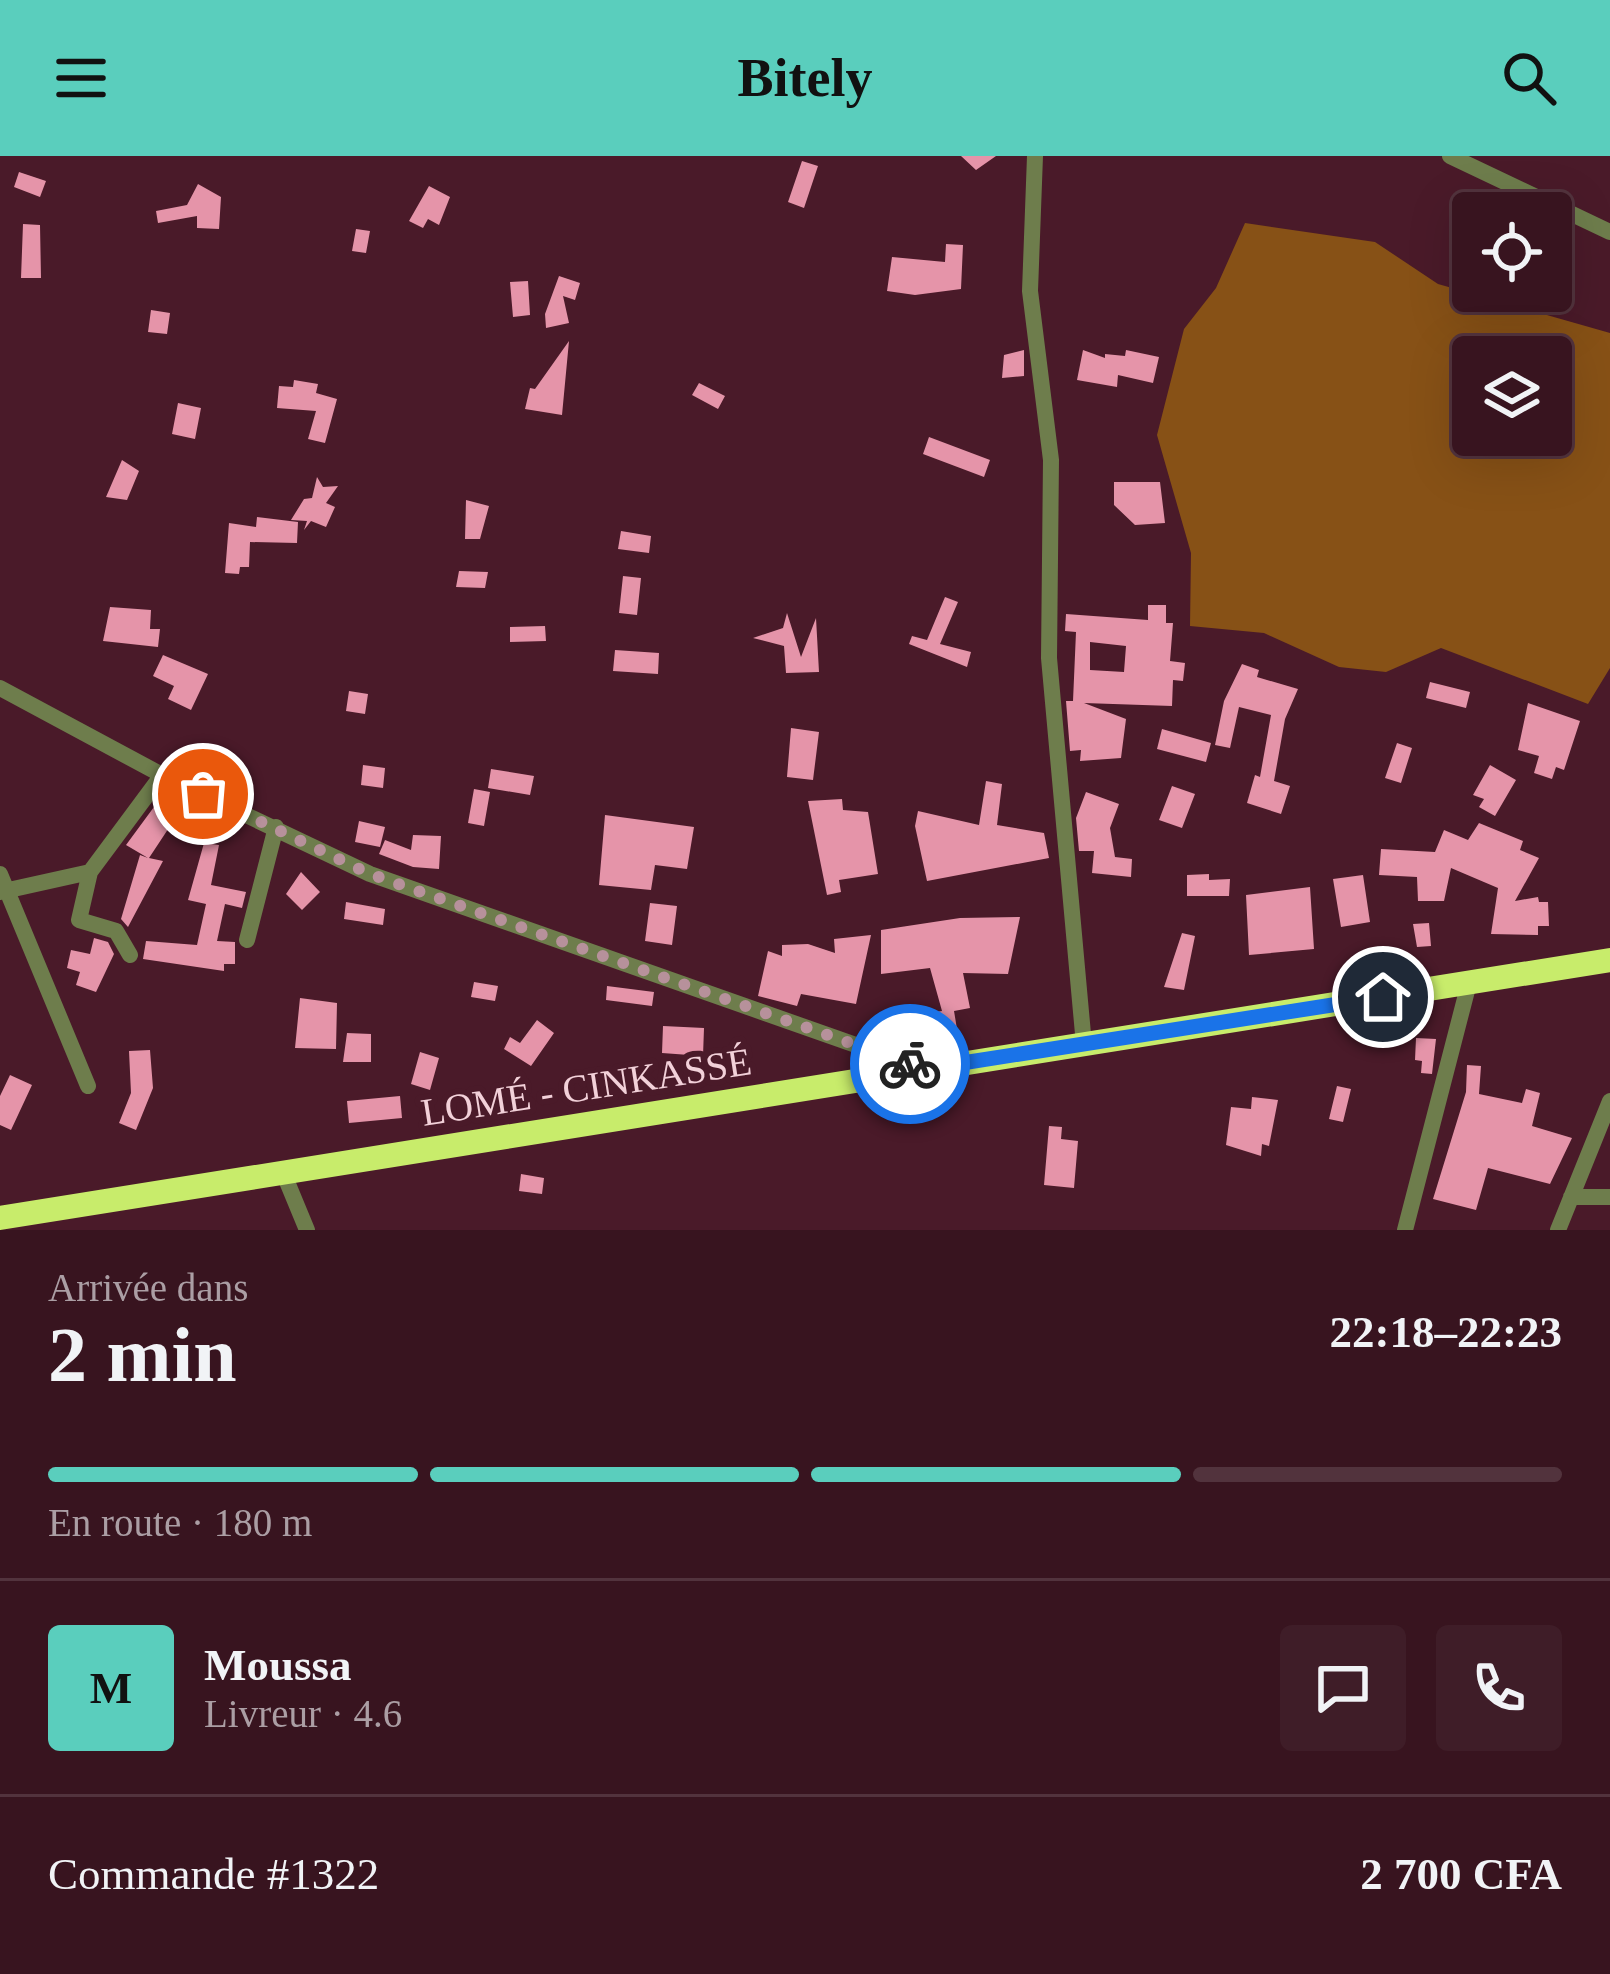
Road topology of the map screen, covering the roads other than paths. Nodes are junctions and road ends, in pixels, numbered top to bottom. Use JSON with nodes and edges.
{"nodes":[{"id":1,"x":1035,"y":156,"type":"edge"},
{"id":2,"x":1450,"y":156,"type":"edge"},
{"id":3,"x":1610,"y":232,"type":"edge"},
{"id":4,"x":0,"y":688,"type":"edge"},
{"id":5,"x":162,"y":775,"type":"junction"},
{"id":6,"x":276,"y":827,"type":"junction"},
{"id":7,"x":90,"y":872,"type":"junction"},
{"id":8,"x":2,"y":886,"type":"edge"},
{"id":9,"x":247,"y":940,"type":"dead end"},
{"id":10,"x":130,"y":955,"type":"dead end"},
{"id":11,"x":1610,"y":960,"type":"edge"},
{"id":12,"x":1469,"y":983,"type":"junction"},
{"id":13,"x":1084,"y":1045,"type":"junction"},
{"id":14,"x":924,"y":1069,"type":"junction"},
{"id":15,"x":88,"y":1086,"type":"dead end"},
{"id":16,"x":1610,"y":1101,"type":"edge"},
{"id":17,"x":283,"y":1172,"type":"junction"},
{"id":18,"x":1571,"y":1197,"type":"junction"},
{"id":19,"x":1610,"y":1198,"type":"edge"},
{"id":20,"x":0,"y":1218,"type":"edge"},
{"id":21,"x":307,"y":1230,"type":"edge"},
{"id":22,"x":1405,"y":1230,"type":"edge"},
{"id":23,"x":1558,"y":1230,"type":"edge"}],
"edges":[{"from":1,"to":13,"type":"street"},
{"from":2,"to":3,"type":"street"},
{"from":4,"to":5,"type":"street"},
{"from":5,"to":6,"type":"street"},
{"from":5,"to":7,"type":"street"},
{"from":6,"to":9,"type":"street"},
{"from":6,"to":14,"type":"street"},
{"from":7,"to":8,"type":"street"},
{"from":7,"to":10,"type":"street"},
{"from":8,"to":15,"type":"street"},
{"from":11,"to":12,"type":"highway","name":"LOMÉ - CINKASSÉ"},
{"from":12,"to":13,"type":"highway","name":"LOMÉ - CINKASSÉ"},
{"from":12,"to":22,"type":"street"},
{"from":13,"to":14,"type":"highway","name":"LOMÉ - CINKASSÉ"},
{"from":14,"to":17,"type":"highway","name":"LOMÉ - CINKASSÉ"},
{"from":16,"to":18,"type":"street"},
{"from":17,"to":20,"type":"highway","name":"LOMÉ - CINKASSÉ"},
{"from":17,"to":21,"type":"street"},
{"from":18,"to":19,"type":"street"},
{"from":18,"to":23,"type":"street"}]}
